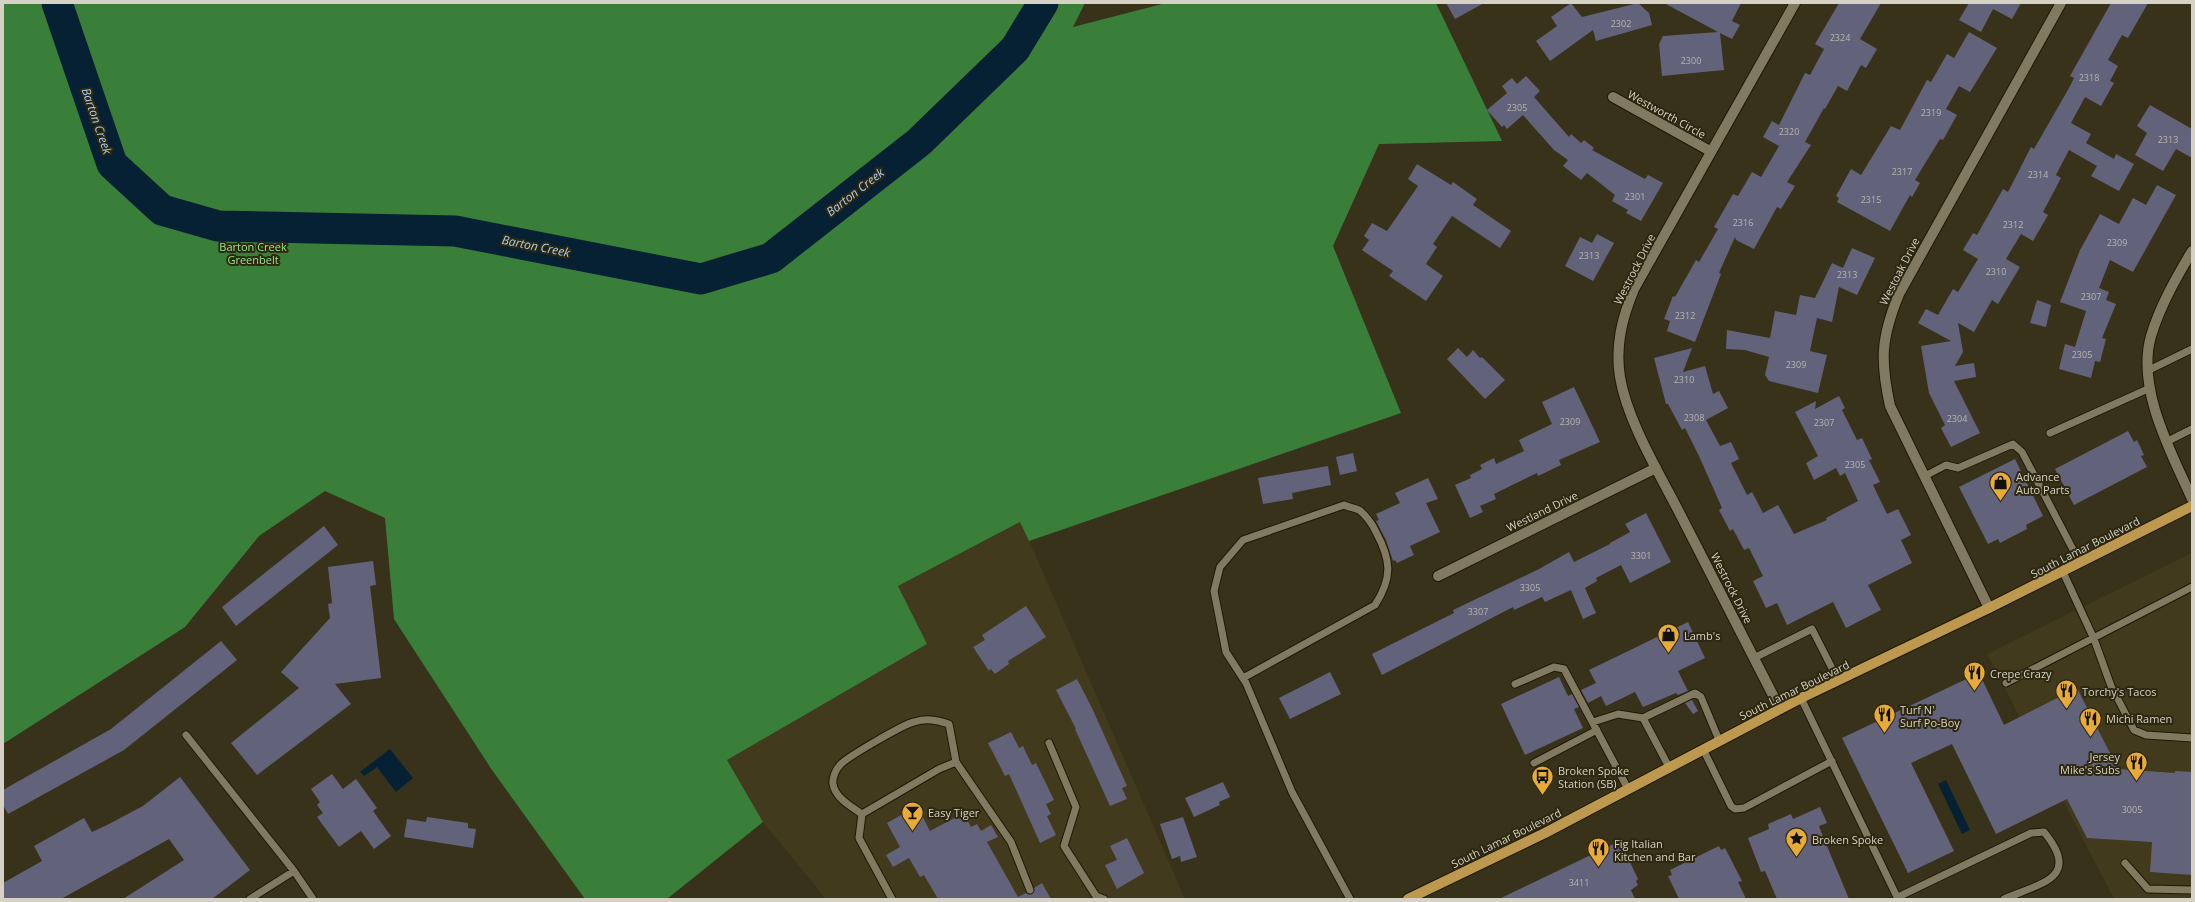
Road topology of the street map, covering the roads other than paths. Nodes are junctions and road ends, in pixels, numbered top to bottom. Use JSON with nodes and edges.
{"nodes":[{"id":1,"x":1795,"y":3,"type":"edge"},
{"id":2,"x":2061,"y":3,"type":"edge"},
{"id":3,"x":1613,"y":97,"type":"dead end"},
{"id":4,"x":1710,"y":151,"type":"junction"},
{"id":5,"x":2192,"y":251,"type":"edge"},
{"id":6,"x":2192,"y":350,"type":"edge"},
{"id":7,"x":2147,"y":371,"type":"junction"},
{"id":8,"x":2150,"y":388,"type":"junction"},
{"id":9,"x":2192,"y":429,"type":"edge"},
{"id":10,"x":2050,"y":433,"type":"dead end"},
{"id":11,"x":2166,"y":442,"type":"junction"},
{"id":12,"x":1656,"y":468,"type":"junction"},
{"id":13,"x":1926,"y":476,"type":"junction"},
{"id":14,"x":2192,"y":499,"type":"edge"},
{"id":15,"x":2192,"y":506,"type":"edge"},
{"id":16,"x":2080,"y":563,"type":"junction"},
{"id":17,"x":2063,"y":572,"type":"junction"},
{"id":18,"x":1438,"y":576,"type":"dead end"},
{"id":19,"x":2192,"y":587,"type":"edge"},
{"id":20,"x":1989,"y":608,"type":"junction"},
{"id":21,"x":2094,"y":639,"type":"junction"},
{"id":22,"x":1754,"y":658,"type":"junction"},
{"id":23,"x":1243,"y":678,"type":"junction"},
{"id":24,"x":1838,"y":680,"type":"junction"},
{"id":25,"x":2006,"y":682,"type":"dead end"},
{"id":26,"x":1515,"y":684,"type":"dead end"},
{"id":27,"x":1801,"y":698,"type":"junction"},
{"id":28,"x":1780,"y":709,"type":"junction"},
{"id":29,"x":1643,"y":718,"type":"junction"},
{"id":30,"x":1593,"y":722,"type":"junction"},
{"id":31,"x":1597,"y":730,"type":"junction"},
{"id":32,"x":186,"y":735,"type":"dead end"},
{"id":33,"x":2192,"y":738,"type":"edge"},
{"id":34,"x":1719,"y":740,"type":"junction"},
{"id":35,"x":1049,"y":743,"type":"dead end"},
{"id":36,"x":1703,"y":749,"type":"junction"},
{"id":37,"x":1832,"y":761,"type":"junction"},
{"id":38,"x":956,"y":762,"type":"junction"},
{"id":39,"x":1534,"y":763,"type":"dead end"},
{"id":40,"x":1669,"y":767,"type":"junction"},
{"id":41,"x":1628,"y":789,"type":"junction"},
{"id":42,"x":862,"y":814,"type":"junction"},
{"id":43,"x":2125,"y":863,"type":"dead end"},
{"id":44,"x":294,"y":871,"type":"junction"},
{"id":45,"x":1030,"y":890,"type":"dead end"},
{"id":46,"x":2192,"y":890,"type":"edge"},
{"id":47,"x":1898,"y":898,"type":"edge"},
{"id":48,"x":250,"y":899,"type":"edge"},
{"id":49,"x":313,"y":899,"type":"edge"},
{"id":50,"x":892,"y":899,"type":"edge"},
{"id":51,"x":1104,"y":899,"type":"edge"},
{"id":52,"x":1350,"y":899,"type":"edge"},
{"id":53,"x":1408,"y":899,"type":"edge"},
{"id":54,"x":2004,"y":899,"type":"edge"}],
"edges":[{"from":1,"to":4,"type":"street","name":"Westrock Drive"},
{"from":2,"to":13,"type":"street","name":"Westoak Drive"},
{"from":3,"to":4,"type":"street","name":"Westworth Circle"},
{"from":4,"to":12,"type":"street","name":"Westrock Drive"},
{"from":5,"to":7,"type":"street"},
{"from":6,"to":7,"type":"lane"},
{"from":7,"to":8,"type":"street"},
{"from":8,"to":10,"type":"lane"},
{"from":8,"to":11,"type":"street"},
{"from":9,"to":11,"type":"lane"},
{"from":11,"to":14,"type":"street"},
{"from":12,"to":18,"type":"street","name":"Westland Drive"},
{"from":12,"to":22,"type":"street","name":"Westrock Drive"},
{"from":13,"to":16,"type":"lane"},
{"from":13,"to":20,"type":"street","name":"Westoak Drive"},
{"from":15,"to":16,"type":"main road","name":"South Lamar Boulevard"},
{"from":16,"to":17,"type":"main road","name":"South Lamar Boulevard"},
{"from":17,"to":20,"type":"main road","name":"South Lamar Boulevard"},
{"from":17,"to":21,"type":"lane"},
{"from":19,"to":21,"type":"lane"},
{"from":20,"to":24,"type":"main road","name":"South Lamar Boulevard"},
{"from":21,"to":25,"type":"lane"},
{"from":21,"to":33,"type":"lane"},
{"from":22,"to":24,"type":"lane"},
{"from":22,"to":28,"type":"street","name":"Westrock Drive"},
{"from":23,"to":23,"type":"lane"},
{"from":23,"to":52,"type":"lane"},
{"from":24,"to":27,"type":"main road","name":"South Lamar Boulevard"},
{"from":26,"to":30,"type":"lane"},
{"from":27,"to":28,"type":"main road","name":"South Lamar Boulevard"},
{"from":27,"to":37,"type":"lane"},
{"from":28,"to":34,"type":"main road","name":"South Lamar Boulevard"},
{"from":29,"to":30,"type":"lane"},
{"from":29,"to":34,"type":"lane"},
{"from":29,"to":40,"type":"lane"},
{"from":30,"to":31,"type":"lane"},
{"from":31,"to":39,"type":"lane"},
{"from":31,"to":41,"type":"lane"},
{"from":32,"to":44,"type":"lane"},
{"from":34,"to":36,"type":"main road","name":"South Lamar Boulevard"},
{"from":35,"to":51,"type":"lane"},
{"from":36,"to":37,"type":"lane"},
{"from":36,"to":40,"type":"main road","name":"South Lamar Boulevard"},
{"from":37,"to":47,"type":"lane"},
{"from":38,"to":42,"type":"lane"},
{"from":38,"to":42,"type":"lane"},
{"from":38,"to":45,"type":"lane"},
{"from":40,"to":41,"type":"main road","name":"South Lamar Boulevard"},
{"from":41,"to":53,"type":"main road","name":"South Lamar Boulevard"},
{"from":42,"to":50,"type":"lane"},
{"from":43,"to":46,"type":"lane"},
{"from":44,"to":48,"type":"lane"},
{"from":44,"to":49,"type":"lane"},
{"from":47,"to":54,"type":"lane"}]}
